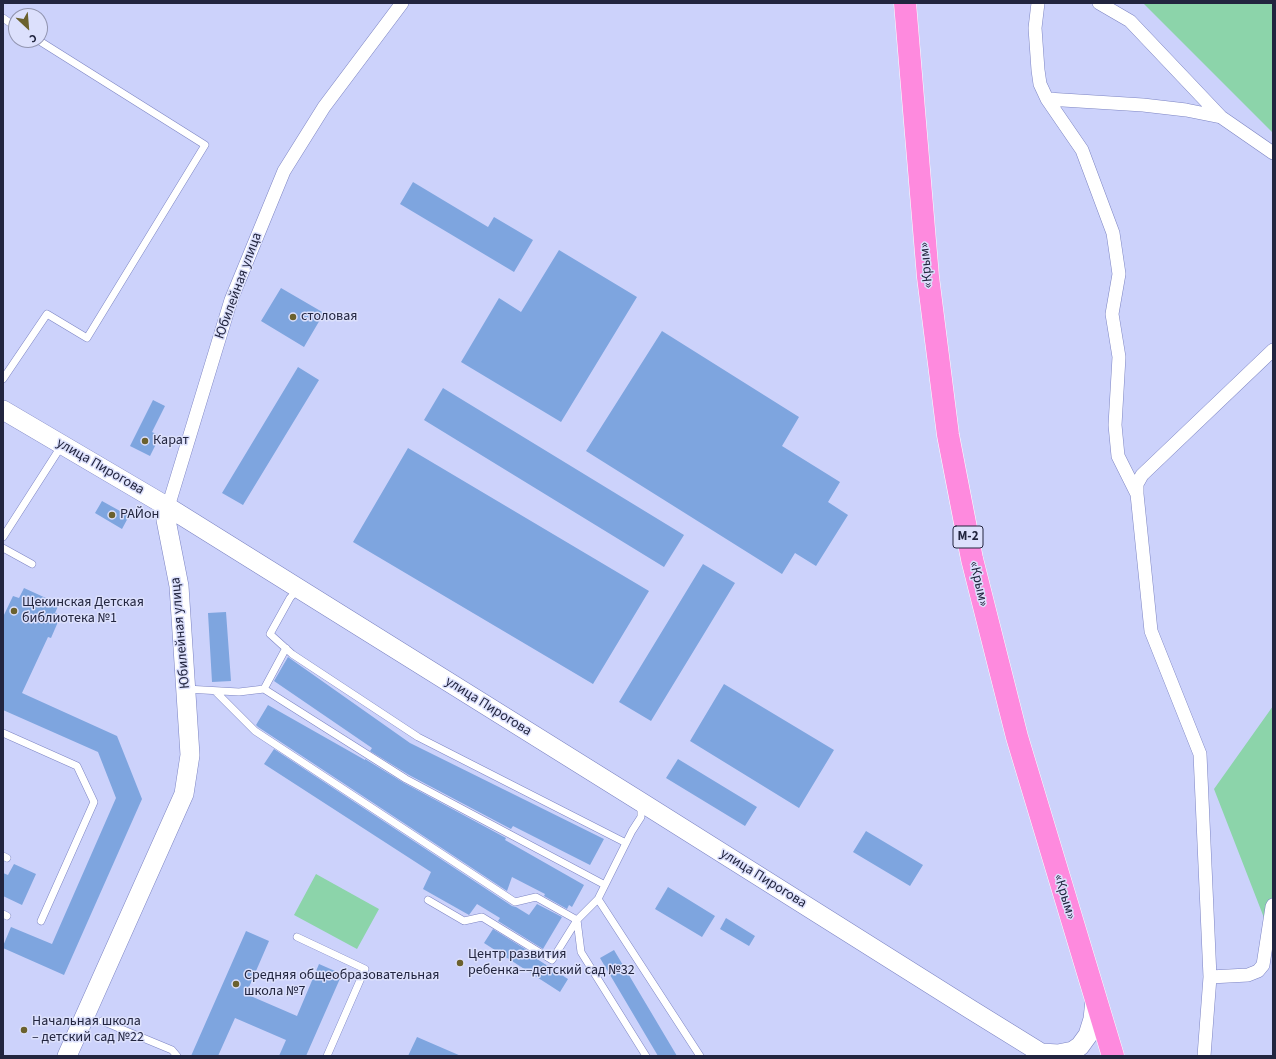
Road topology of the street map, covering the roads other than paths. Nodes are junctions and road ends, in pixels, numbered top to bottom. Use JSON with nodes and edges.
{"nodes":[{"id":1,"x":402,"y":3,"type":"edge"},
{"id":2,"x":905,"y":3,"type":"edge"},
{"id":3,"x":1038,"y":3,"type":"edge"},
{"id":4,"x":1100,"y":3,"type":"edge"},
{"id":5,"x":48,"y":46,"type":"edge"},
{"id":6,"x":1047,"y":100,"type":"junction"},
{"id":7,"x":1221,"y":117,"type":"junction"},
{"id":8,"x":1273,"y":153,"type":"edge"},
{"id":9,"x":1273,"y":350,"type":"edge"},
{"id":10,"x":3,"y":379,"type":"edge"},
{"id":11,"x":3,"y":410,"type":"edge"},
{"id":12,"x":62,"y":445,"type":"junction"},
{"id":13,"x":1137,"y":494,"type":"junction"},
{"id":14,"x":168,"y":507,"type":"junction"},
{"id":15,"x":3,"y":537,"type":"edge"},
{"id":16,"x":3,"y":548,"type":"edge"},
{"id":17,"x":32,"y":564,"type":"dead end"},
{"id":18,"x":299,"y":588,"type":"junction"},
{"id":19,"x":286,"y":648,"type":"junction"},
{"id":20,"x":186,"y":689,"type":"junction"},
{"id":21,"x":264,"y":689,"type":"junction"},
{"id":22,"x":215,"y":690,"type":"junction"},
{"id":23,"x":3,"y":733,"type":"edge"},
{"id":24,"x":641,"y":802,"type":"junction"},
{"id":25,"x":626,"y":843,"type":"junction"},
{"id":26,"x":605,"y":885,"type":"junction"},
{"id":27,"x":598,"y":899,"type":"junction"},
{"id":28,"x":428,"y":900,"type":"dead end"},
{"id":29,"x":1273,"y":905,"type":"edge"},
{"id":30,"x":577,"y":920,"type":"junction"},
{"id":31,"x":42,"y":921,"type":"dead end"},
{"id":32,"x":297,"y":937,"type":"dead end"},
{"id":33,"x":1210,"y":976,"type":"junction"},
{"id":34,"x":1095,"y":1000,"type":"junction"},
{"id":35,"x":102,"y":1020,"type":"dead end"},
{"id":36,"x":1044,"y":1055,"type":"edge"},
{"id":37,"x":67,"y":1056,"type":"edge"},
{"id":38,"x":177,"y":1056,"type":"edge"},
{"id":39,"x":327,"y":1056,"type":"edge"},
{"id":40,"x":646,"y":1056,"type":"edge"},
{"id":41,"x":700,"y":1056,"type":"edge"},
{"id":42,"x":1113,"y":1056,"type":"edge"},
{"id":43,"x":1124,"y":1056,"type":"edge"},
{"id":44,"x":1204,"y":1056,"type":"edge"}],
"edges":[{"from":1,"to":14,"type":"street","name":"Юбилейная улица"},
{"from":2,"to":34,"type":"highway","name":"«Крым»","number":"М-2"},
{"from":3,"to":6,"type":"street"},
{"from":4,"to":7,"type":"street"},
{"from":5,"to":10,"type":"lane"},
{"from":6,"to":7,"type":"street"},
{"from":6,"to":13,"type":"street"},
{"from":7,"to":8,"type":"street"},
{"from":9,"to":13,"type":"street"},
{"from":11,"to":12,"type":"street","name":"улица Пирогова"},
{"from":12,"to":14,"type":"street","name":"улица Пирогова"},
{"from":12,"to":15,"type":"lane"},
{"from":13,"to":33,"type":"street"},
{"from":14,"to":18,"type":"street","name":"улица Пирогова"},
{"from":14,"to":20,"type":"street","name":"Юбилейная улица"},
{"from":16,"to":17,"type":"lane"},
{"from":18,"to":19,"type":"lane"},
{"from":18,"to":24,"type":"street","name":"улица Пирогова"},
{"from":19,"to":21,"type":"lane"},
{"from":19,"to":25,"type":"lane"},
{"from":20,"to":22,"type":"lane"},
{"from":20,"to":37,"type":"street","name":"Юбилейная улица"},
{"from":21,"to":22,"type":"lane"},
{"from":21,"to":26,"type":"lane"},
{"from":22,"to":30,"type":"lane"},
{"from":23,"to":31,"type":"lane"},
{"from":24,"to":25,"type":"lane"},
{"from":24,"to":36,"type":"street","name":"улица Пирогова"},
{"from":25,"to":26,"type":"lane"},
{"from":26,"to":27,"type":"lane"},
{"from":27,"to":30,"type":"lane"},
{"from":27,"to":41,"type":"lane"},
{"from":28,"to":30,"type":"lane"},
{"from":29,"to":33,"type":"street"},
{"from":30,"to":40,"type":"lane"},
{"from":32,"to":39,"type":"lane"},
{"from":33,"to":44,"type":"street"},
{"from":34,"to":36,"type":"street"},
{"from":34,"to":42,"type":"highway","name":"«Крым»","number":"М-2"},
{"from":34,"to":43,"type":"street"},
{"from":35,"to":38,"type":"lane"}]}
